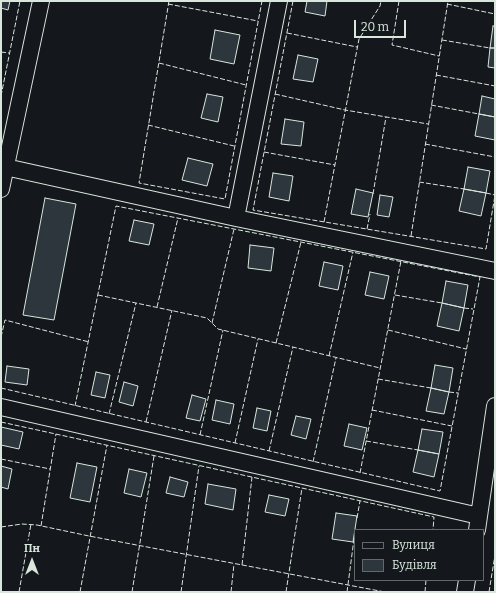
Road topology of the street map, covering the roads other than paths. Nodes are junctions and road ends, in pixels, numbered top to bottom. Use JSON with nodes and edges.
{"nodes":[{"id":1,"x":40,"y":1,"type":"edge"},
{"id":2,"x":279,"y":1,"type":"edge"},
{"id":3,"x":3,"y":167,"type":"edge"},
{"id":4,"x":1,"y":189,"type":"edge"},
{"id":5,"x":236,"y":218,"type":"junction"},
{"id":6,"x":495,"y":270,"type":"edge"},
{"id":7,"x":495,"y":406,"type":"edge"},
{"id":8,"x":1,"y":407,"type":"edge"},
{"id":9,"x":478,"y":523,"type":"edge"},
{"id":10,"x":467,"y":581,"type":"edge"},
{"id":11,"x":465,"y":592,"type":"edge"}],
"edges":[{"from":1,"to":3,"type":"street"},
{"from":2,"to":5,"type":"street"},
{"from":3,"to":4,"type":"street"},
{"from":3,"to":5,"type":"street"},
{"from":5,"to":6,"type":"street"},
{"from":7,"to":9,"type":"street"},
{"from":8,"to":9,"type":"street"},
{"from":10,"to":11,"type":"street"}]}
